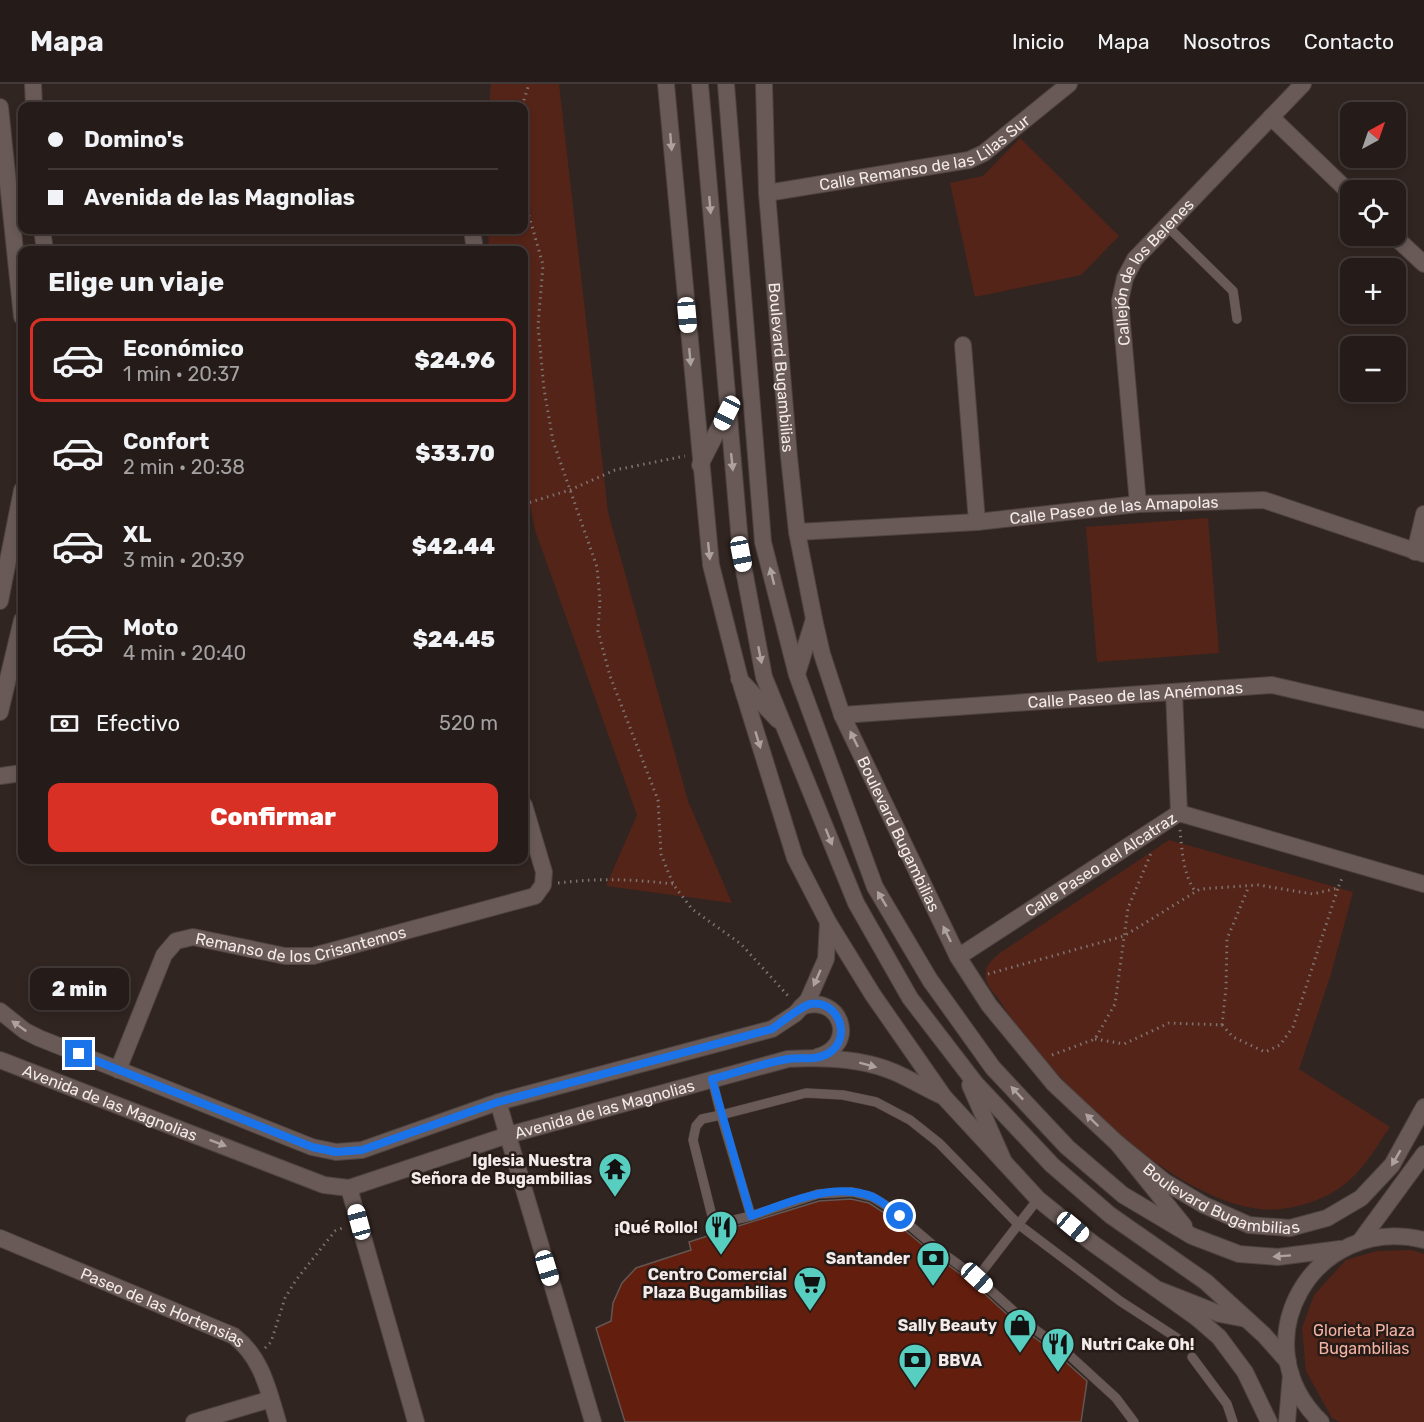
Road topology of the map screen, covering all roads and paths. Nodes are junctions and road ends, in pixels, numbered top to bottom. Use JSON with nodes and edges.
{"nodes":[{"id":1,"x":33,"y":84,"type":"edge"},
{"id":2,"x":529,"y":84,"type":"edge"},
{"id":3,"x":666,"y":84,"type":"edge"},
{"id":4,"x":700,"y":84,"type":"edge"},
{"id":5,"x":726,"y":84,"type":"edge"},
{"id":6,"x":764,"y":84,"type":"edge"},
{"id":7,"x":1069,"y":84,"type":"edge"},
{"id":8,"x":1303,"y":84,"type":"edge"},
{"id":9,"x":34,"y":102,"type":"edge"},
{"id":10,"x":523,"y":102,"type":"edge"},
{"id":11,"x":0,"y":107,"type":"edge"},
{"id":12,"x":1271,"y":117,"type":"junction"},
{"id":13,"x":1340,"y":183,"type":"edge"},
{"id":14,"x":767,"y":193,"type":"junction"},
{"id":15,"x":528,"y":212,"type":"edge"},
{"id":16,"x":1167,"y":226,"type":"junction"},
{"id":17,"x":1405,"y":246,"type":"edge"},
{"id":18,"x":1424,"y":264,"type":"edge"},
{"id":19,"x":18,"y":279,"type":"edge"},
{"id":20,"x":1237,"y":319,"type":"dead end"},
{"id":21,"x":963,"y":345,"type":"dead end"},
{"id":22,"x":727,"y":413,"type":"junction"},
{"id":23,"x":700,"y":459,"type":"junction"},
{"id":24,"x":570,"y":490,"type":"junction"},
{"id":25,"x":528,"y":503,"type":"edge"},
{"id":26,"x":1138,"y":504,"type":"junction"},
{"id":27,"x":18,"y":510,"type":"edge"},
{"id":28,"x":1424,"y":514,"type":"edge"},
{"id":29,"x":976,"y":522,"type":"junction"},
{"id":30,"x":797,"y":532,"type":"junction"},
{"id":31,"x":1419,"y":553,"type":"edge"},
{"id":32,"x":0,"y":602,"type":"edge"},
{"id":33,"x":814,"y":619,"type":"junction"},
{"id":34,"x":18,"y":637,"type":"edge"},
{"id":35,"x":797,"y":675,"type":"junction"},
{"id":36,"x":739,"y":679,"type":"junction"},
{"id":37,"x":1174,"y":692,"type":"junction"},
{"id":38,"x":0,"y":712,"type":"edge"},
{"id":39,"x":842,"y":715,"type":"junction"},
{"id":40,"x":1424,"y":720,"type":"edge"},
{"id":41,"x":784,"y":727,"type":"junction"},
{"id":42,"x":18,"y":774,"type":"edge"},
{"id":43,"x":0,"y":776,"type":"edge"},
{"id":44,"x":1179,"y":813,"type":"junction"},
{"id":45,"x":528,"y":818,"type":"edge"},
{"id":46,"x":1155,"y":846,"type":"dead end"},
{"id":47,"x":1350,"y":863,"type":"junction"},
{"id":48,"x":673,"y":884,"type":"junction"},
{"id":49,"x":1424,"y":884,"type":"edge"},
{"id":50,"x":543,"y":885,"type":"junction"},
{"id":51,"x":1249,"y":886,"type":"junction"},
{"id":52,"x":1338,"y":888,"type":"junction"},
{"id":53,"x":1195,"y":891,"type":"junction"},
{"id":54,"x":828,"y":922,"type":"junction"},
{"id":55,"x":1125,"y":936,"type":"junction"},
{"id":56,"x":958,"y":957,"type":"junction"},
{"id":57,"x":972,"y":979,"type":"junction"},
{"id":58,"x":801,"y":1007,"type":"junction"},
{"id":59,"x":0,"y":1011,"type":"edge"},
{"id":60,"x":1222,"y":1026,"type":"junction"},
{"id":61,"x":1095,"y":1039,"type":"junction"},
{"id":62,"x":817,"y":1058,"type":"junction"},
{"id":63,"x":0,"y":1060,"type":"edge"},
{"id":64,"x":1036,"y":1062,"type":"junction"},
{"id":65,"x":962,"y":1065,"type":"junction"},
{"id":66,"x":118,"y":1070,"type":"junction"},
{"id":67,"x":712,"y":1079,"type":"junction"},
{"id":68,"x":944,"y":1097,"type":"junction"},
{"id":69,"x":498,"y":1102,"type":"junction"},
{"id":70,"x":1424,"y":1107,"type":"edge"},
{"id":71,"x":721,"y":1115,"type":"junction"},
{"id":72,"x":508,"y":1135,"type":"junction"},
{"id":73,"x":1118,"y":1144,"type":"junction"},
{"id":74,"x":1424,"y":1154,"type":"edge"},
{"id":75,"x":1004,"y":1162,"type":"junction"},
{"id":76,"x":349,"y":1188,"type":"junction"},
{"id":77,"x":1038,"y":1198,"type":"junction"},
{"id":78,"x":751,"y":1216,"type":"junction"},
{"id":79,"x":359,"y":1222,"type":"junction"},
{"id":80,"x":1018,"y":1224,"type":"junction"},
{"id":81,"x":1192,"y":1236,"type":"junction"},
{"id":82,"x":0,"y":1238,"type":"edge"},
{"id":83,"x":1361,"y":1240,"type":"junction"},
{"id":84,"x":1424,"y":1240,"type":"edge"},
{"id":85,"x":1340,"y":1249,"type":"junction"},
{"id":86,"x":977,"y":1278,"type":"junction"},
{"id":87,"x":1159,"y":1290,"type":"junction"},
{"id":88,"x":1248,"y":1319,"type":"junction"},
{"id":89,"x":1185,"y":1347,"type":"dead end"},
{"id":90,"x":1192,"y":1357,"type":"dead end"},
{"id":91,"x":256,"y":1358,"type":"junction"},
{"id":92,"x":1289,"y":1368,"type":"junction"},
{"id":93,"x":271,"y":1399,"type":"junction"},
{"id":94,"x":194,"y":1422,"type":"edge"},
{"id":95,"x":278,"y":1422,"type":"edge"},
{"id":96,"x":416,"y":1422,"type":"edge"},
{"id":97,"x":593,"y":1422,"type":"edge"},
{"id":98,"x":1134,"y":1422,"type":"edge"},
{"id":99,"x":1233,"y":1422,"type":"edge"},
{"id":100,"x":1269,"y":1422,"type":"edge"},
{"id":101,"x":1287,"y":1422,"type":"edge"},
{"id":102,"x":1319,"y":1422,"type":"edge"}],
"edges":[{"from":1,"to":9,"type":"street"},
{"from":2,"to":10,"type":"path"},
{"from":3,"to":23,"type":"street","one_way":true},
{"from":4,"to":22,"type":"street","one_way":true},
{"from":35,"to":5,"type":"street","name":"Boulevard Bugambilias","one_way":true},
{"from":6,"to":14,"type":"street","name":"Boulevard Bugambilias"},
{"from":7,"to":14,"type":"street","name":"Calle Remanso de las Lilas Sur"},
{"from":8,"to":12,"type":"street","name":"Callejón de los Belenes"},
{"from":11,"to":19,"type":"street"},
{"from":12,"to":13,"type":"street"},
{"from":12,"to":16,"type":"street","name":"Callejón de los Belenes"},
{"from":14,"to":30,"type":"street","name":"Boulevard Bugambilias"},
{"from":15,"to":24,"type":"path"},
{"from":16,"to":20,"type":"lane"},
{"from":16,"to":26,"type":"street","name":"Callejón de los Belenes"},
{"from":17,"to":18,"type":"street"},
{"from":21,"to":29,"type":"street"},
{"from":22,"to":23,"type":"street"},
{"from":22,"to":41,"type":"street","one_way":true},
{"from":23,"to":24,"type":"path"},
{"from":23,"to":36,"type":"street","one_way":true},
{"from":24,"to":25,"type":"path"},
{"from":24,"to":48,"type":"path"},
{"from":26,"to":29,"type":"street","name":"Calle Paseo de las Amapolas"},
{"from":26,"to":31,"type":"street","name":"Calle Paseo de las Amapolas"},
{"from":27,"to":32,"type":"street"},
{"from":28,"to":31,"type":"street"},
{"from":29,"to":30,"type":"street","name":"Calle Paseo de las Amapolas"},
{"from":30,"to":33,"type":"street","name":"Boulevard Bugambilias"},
{"from":33,"to":35,"type":"street"},
{"from":33,"to":39,"type":"street","name":"Boulevard Bugambilias"},
{"from":34,"to":38,"type":"street"},
{"from":81,"to":35,"type":"street","name":"Boulevard Bugambilias","one_way":true},
{"from":36,"to":41,"type":"street"},
{"from":36,"to":54,"type":"street","one_way":true},
{"from":37,"to":39,"type":"street","name":"Calle Paseo de las Anémonas"},
{"from":37,"to":40,"type":"street","name":"Calle Paseo de las Anémonas"},
{"from":37,"to":44,"type":"street"},
{"from":56,"to":39,"type":"street","name":"Boulevard Bugambilias","one_way":true},
{"from":41,"to":65,"type":"street","one_way":true},
{"from":42,"to":43,"type":"street"},
{"from":44,"to":47,"type":"street","name":"Calle Paseo del Alcatraz"},
{"from":44,"to":53,"type":"path"},
{"from":44,"to":56,"type":"street","name":"Calle Paseo del Alcatraz"},
{"from":45,"to":50,"type":"street"},
{"from":46,"to":55,"type":"path"},
{"from":47,"to":49,"type":"street","name":"Calle Paseo del Alcatraz"},
{"from":47,"to":52,"type":"path"},
{"from":48,"to":50,"type":"path"},
{"from":48,"to":58,"type":"path"},
{"from":50,"to":66,"type":"street","name":"Remanso de los Crisantemos"},
{"from":51,"to":52,"type":"path"},
{"from":51,"to":53,"type":"path"},
{"from":51,"to":60,"type":"path"},
{"from":52,"to":60,"type":"path"},
{"from":53,"to":55,"type":"path"},
{"from":54,"to":58,"type":"street","name":"Avenida de las Magnolias","one_way":true},
{"from":54,"to":68,"type":"street"},
{"from":55,"to":57,"type":"path"},
{"from":55,"to":61,"type":"path"},
{"from":56,"to":57,"type":"street","name":"Boulevard Bugambilias"},
{"from":57,"to":64,"type":"street","name":"Boulevard Bugambilias"},
{"from":58,"to":62,"type":"street"},
{"from":58,"to":69,"type":"street","name":"Avenida de las Magnolias"},
{"from":66,"to":59,"type":"street","name":"Avenida de las Magnolias","one_way":true},
{"from":60,"to":61,"type":"path"},
{"from":61,"to":64,"type":"path"},
{"from":62,"to":67,"type":"street","name":"Avenida de las Magnolias"},
{"from":62,"to":68,"type":"street","name":"Avenida de las Magnolias","one_way":true},
{"from":63,"to":76,"type":"street","name":"Avenida de las Magnolias","one_way":true},
{"from":73,"to":64,"type":"street","name":"Boulevard Bugambilias","one_way":true},
{"from":65,"to":75,"type":"street"},
{"from":65,"to":88,"type":"street"},
{"from":66,"to":69,"type":"street","name":"Avenida de las Magnolias"},
{"from":67,"to":71,"type":"lane"},
{"from":67,"to":72,"type":"street","name":"Avenida de las Magnolias"},
{"from":68,"to":75,"type":"street"},
{"from":69,"to":72,"type":"street"},
{"from":70,"to":73,"type":"street","name":"Boulevard Bugambilias","one_way":true},
{"from":71,"to":78,"type":"lane"},
{"from":71,"to":78,"type":"lane"},
{"from":71,"to":80,"type":"lane"},
{"from":72,"to":76,"type":"street","name":"Avenida de las Magnolias"},
{"from":72,"to":97,"type":"street"},
{"from":73,"to":81,"type":"street"},
{"from":74,"to":83,"type":"street"},
{"from":75,"to":77,"type":"street"},
{"from":76,"to":79,"type":"street"},
{"from":77,"to":80,"type":"lane"},
{"from":77,"to":87,"type":"street"},
{"from":78,"to":86,"type":"lane"},
{"from":79,"to":91,"type":"path"},
{"from":79,"to":96,"type":"street"},
{"from":80,"to":86,"type":"lane"},
{"from":80,"to":89,"type":"lane"},
{"from":85,"to":81,"type":"street","name":"Boulevard Bugambilias","one_way":true},
{"from":82,"to":91,"type":"street","name":"Paseo de las Hortensias"},
{"from":83,"to":84,"type":"street"},
{"from":83,"to":85,"type":"street"},
{"from":85,"to":92,"type":"street"},
{"from":86,"to":98,"type":"lane"},
{"from":87,"to":88,"type":"street"},
{"from":87,"to":100,"type":"street"},
{"from":88,"to":92,"type":"street"},
{"from":90,"to":99,"type":"lane"},
{"from":91,"to":93,"type":"street","name":"Paseo de las Hortensias"},
{"from":92,"to":101,"type":"street"},
{"from":92,"to":102,"type":"street"},
{"from":93,"to":94,"type":"street"},
{"from":93,"to":95,"type":"street","name":"Paseo de las Hortensias"}]}
